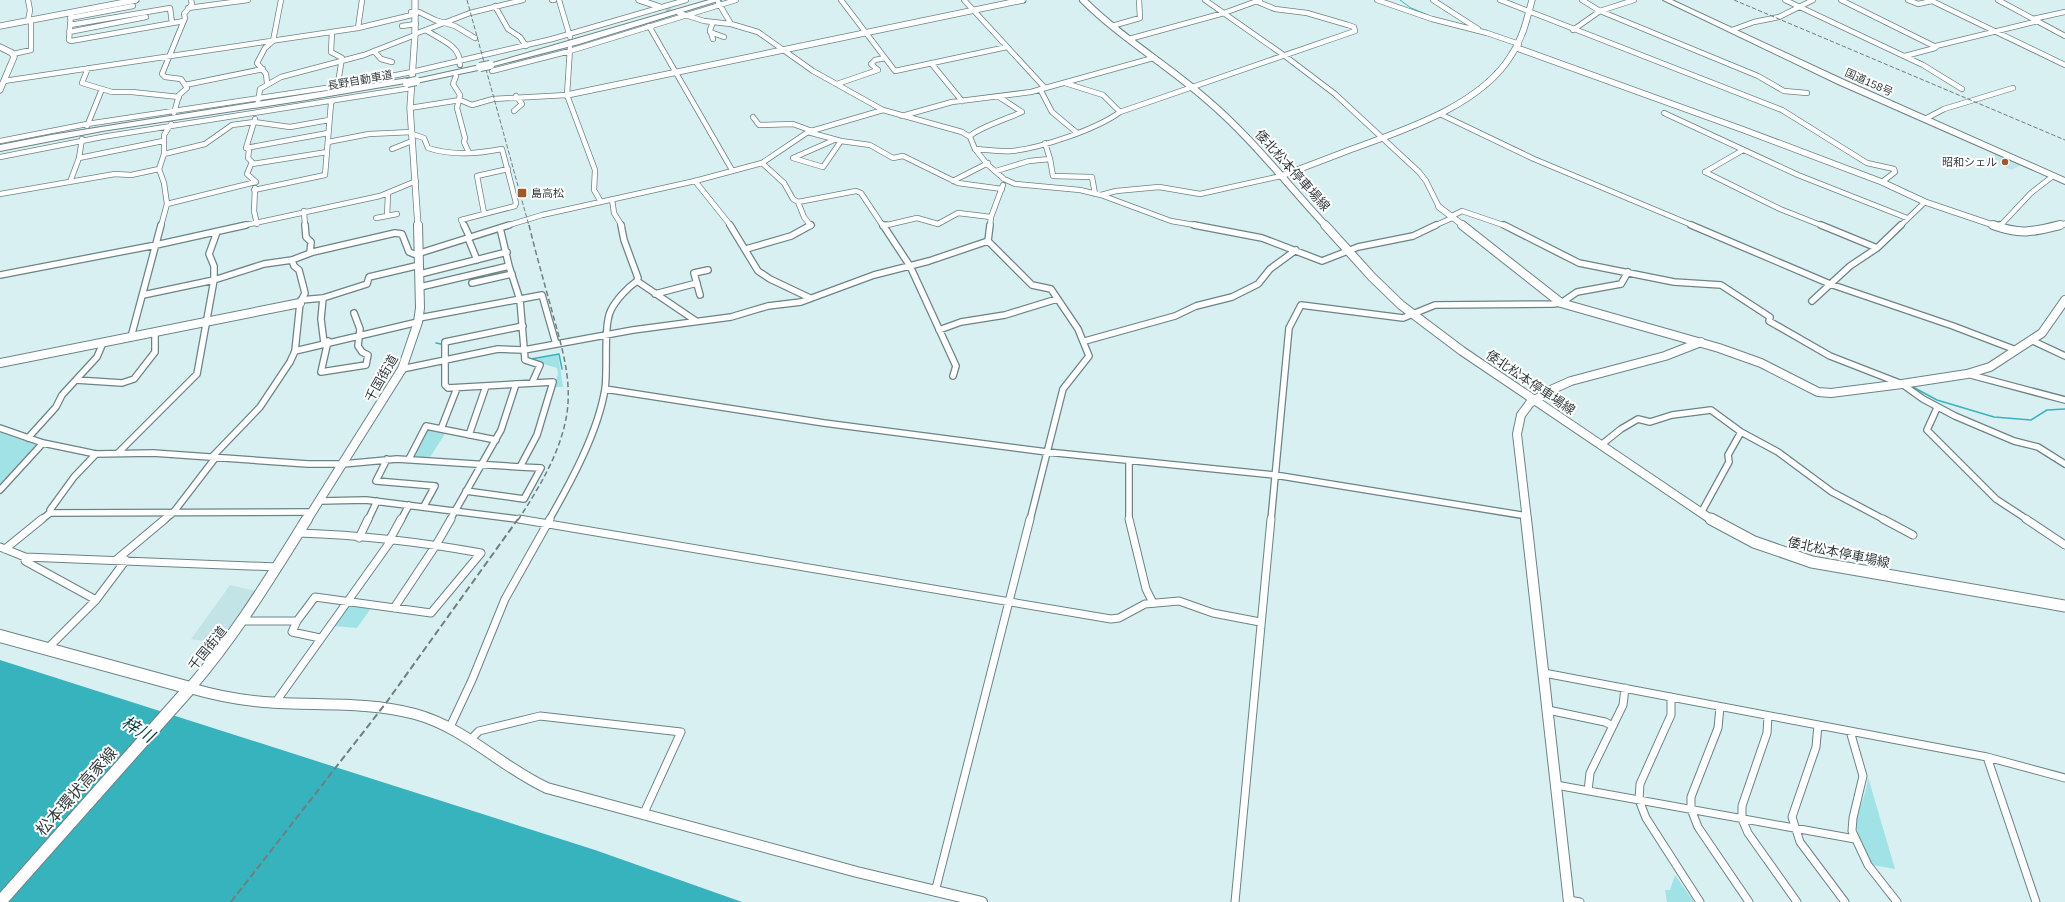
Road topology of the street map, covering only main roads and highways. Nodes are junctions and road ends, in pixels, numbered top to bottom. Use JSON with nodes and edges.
{"nodes":[{"id":1,"x":706,"y":0,"type":"edge"},
{"id":2,"x":1083,"y":0,"type":"edge"},
{"id":3,"x":1666,"y":0,"type":"edge"},
{"id":4,"x":1671,"y":0,"type":"edge"},
{"id":5,"x":718,"y":2,"type":"edge"},
{"id":6,"x":1733,"y":30,"type":"junction"},
{"id":7,"x":490,"y":66,"type":"junction"},
{"id":8,"x":412,"y":80,"type":"junction"},
{"id":9,"x":1926,"y":119,"type":"junction"},
{"id":10,"x":0,"y":148,"type":"edge"},
{"id":11,"x":0,"y":151,"type":"edge"},
{"id":12,"x":2065,"y":180,"type":"edge"},
{"id":13,"x":2065,"y":606,"type":"edge"},
{"id":14,"x":0,"y":636,"type":"edge"},
{"id":15,"x":0,"y":902,"type":"edge"}],
"edges":[{"from":1,"to":7,"type":"highway","name":"長野自動車道"},
{"from":2,"to":13,"type":"main road","name":"倭北松本停車場線"},
{"from":3,"to":6,"type":"highway","name":"国道158号"},
{"from":4,"to":6,"type":"highway","name":"国道158号"},
{"from":5,"to":7,"type":"highway","name":"長野自動車道"},
{"from":6,"to":9,"type":"highway","name":"国道158号"},
{"from":7,"to":8,"type":"highway","name":"長野自動車道","bridge":true},
{"from":8,"to":10,"type":"highway","name":"長野自動車道"},
{"from":8,"to":11,"type":"highway","name":"長野自動車道"},
{"from":9,"to":12,"type":"highway","name":"国道158号"},
{"from":9,"to":12,"type":"highway","name":"国道158号"},
{"from":14,"to":15,"type":"main road","name":"松本環状高家線"}]}
